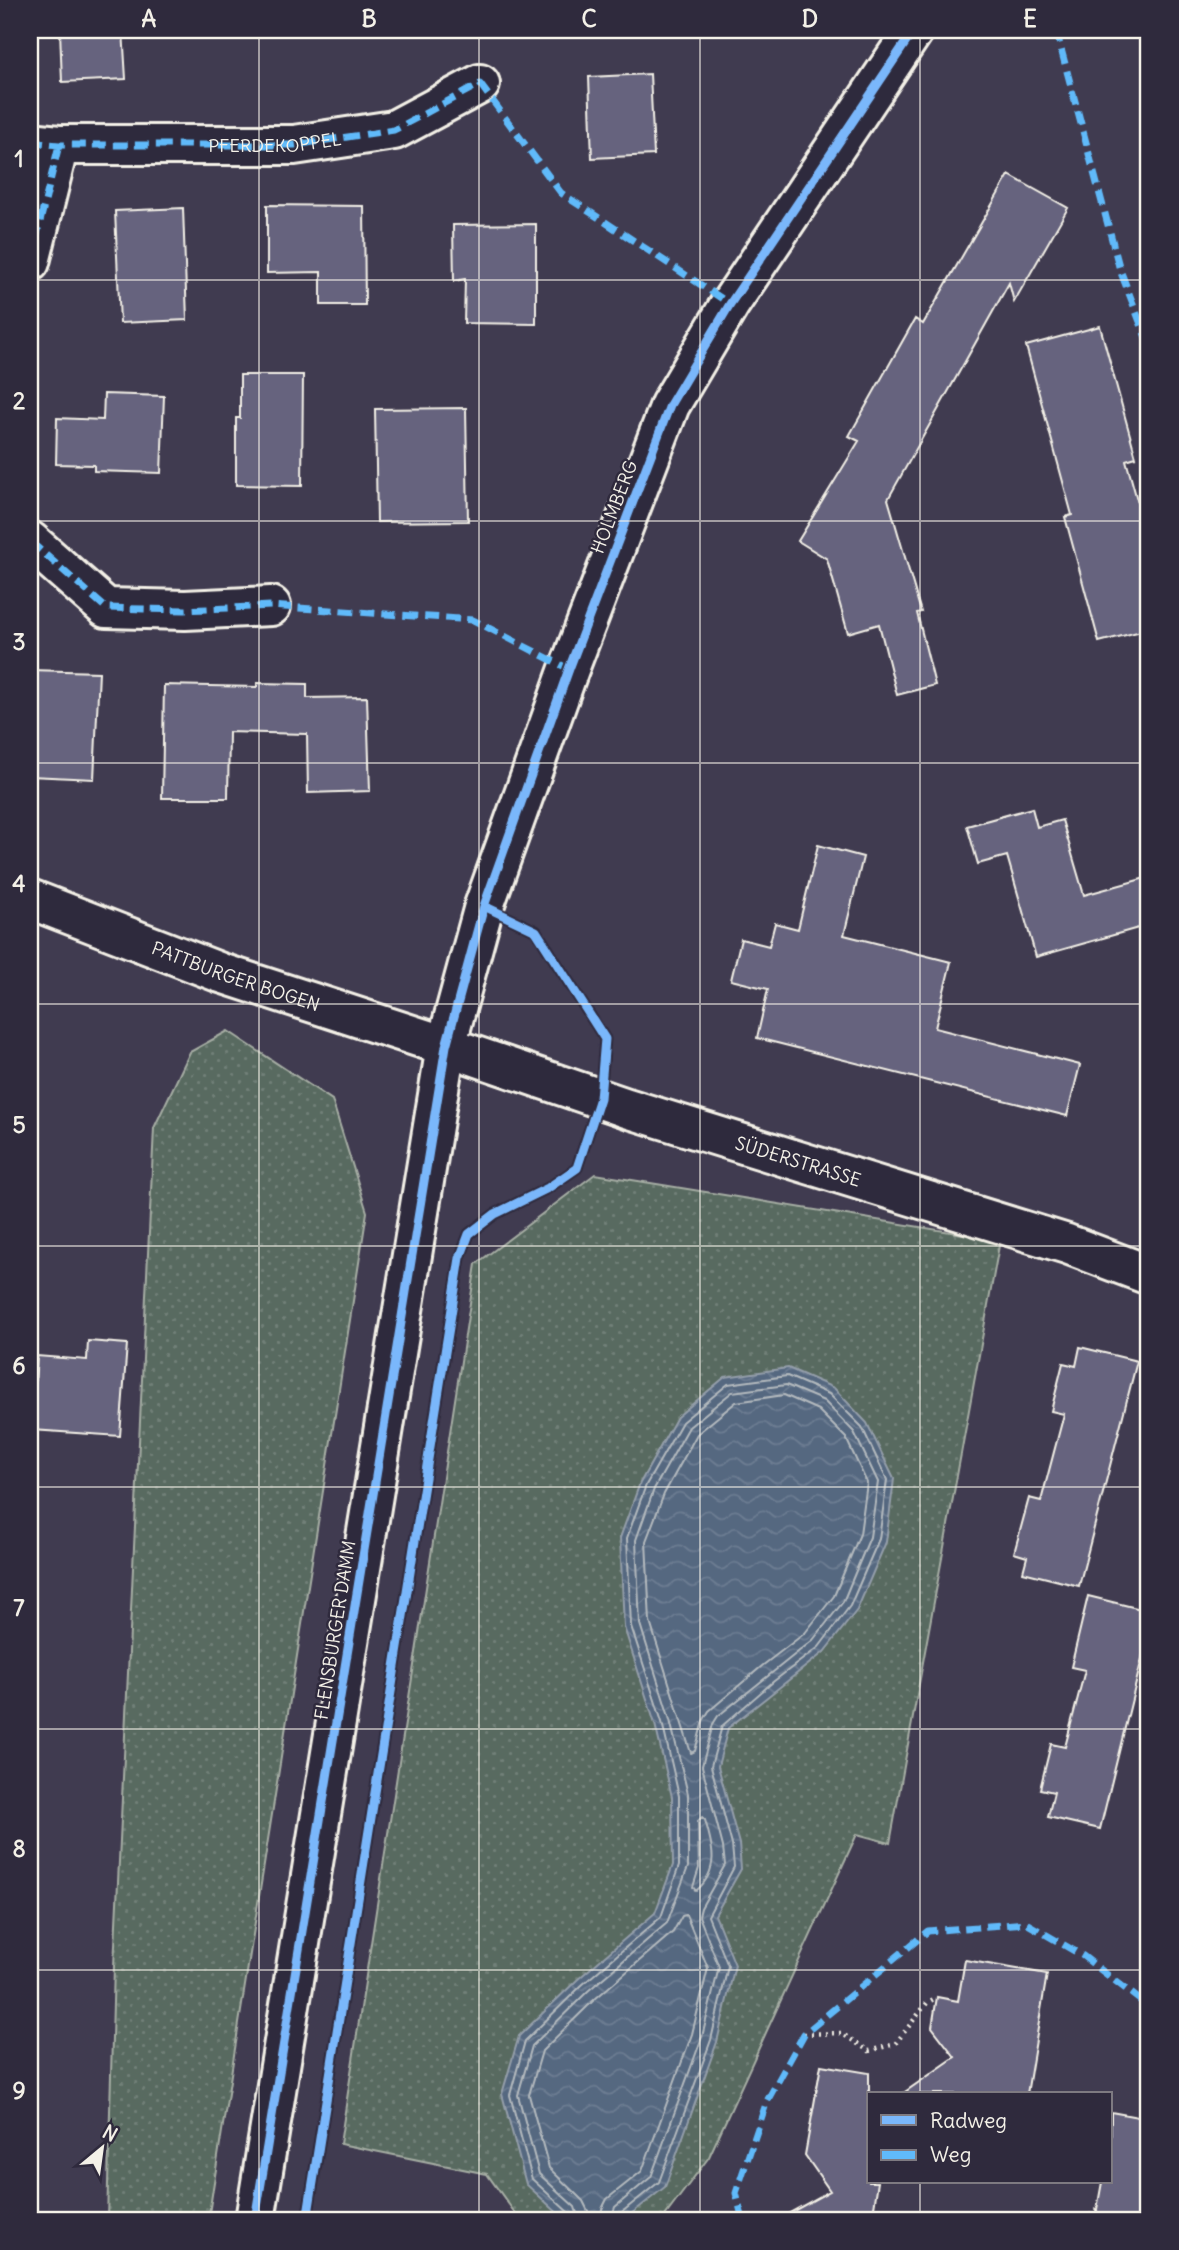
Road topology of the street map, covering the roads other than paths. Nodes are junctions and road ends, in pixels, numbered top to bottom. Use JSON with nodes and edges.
{"nodes":[{"id":1,"x":914,"y":30,"type":"edge"},
{"id":2,"x":480,"y":84,"type":"dead end"},
{"id":3,"x":44,"y":144,"type":"edge"},
{"id":4,"x":30,"y":262,"type":"edge"},
{"id":5,"x":30,"y":541,"type":"edge"},
{"id":6,"x":271,"y":606,"type":"dead end"},
{"id":7,"x":30,"y":899,"type":"edge"},
{"id":8,"x":446,"y":1046,"type":"junction"},
{"id":9,"x":1149,"y":1275,"type":"edge"},
{"id":10,"x":255,"y":2220,"type":"edge"}],
"edges":[{"from":1,"to":8,"type":"street","name":"HOLMBERG"},
{"from":2,"to":3,"type":"street","name":"PFERDEKOPPEL"},
{"from":3,"to":4,"type":"street","name":"PFERDEKOPPEL"},
{"from":5,"to":6,"type":"street"},
{"from":7,"to":8,"type":"street","name":"PATTBURGER BOGEN"},
{"from":8,"to":9,"type":"street","name":"SÜDERSTRASSE"},
{"from":8,"to":10,"type":"street","name":"FLENSBURGER DAMM"}]}
